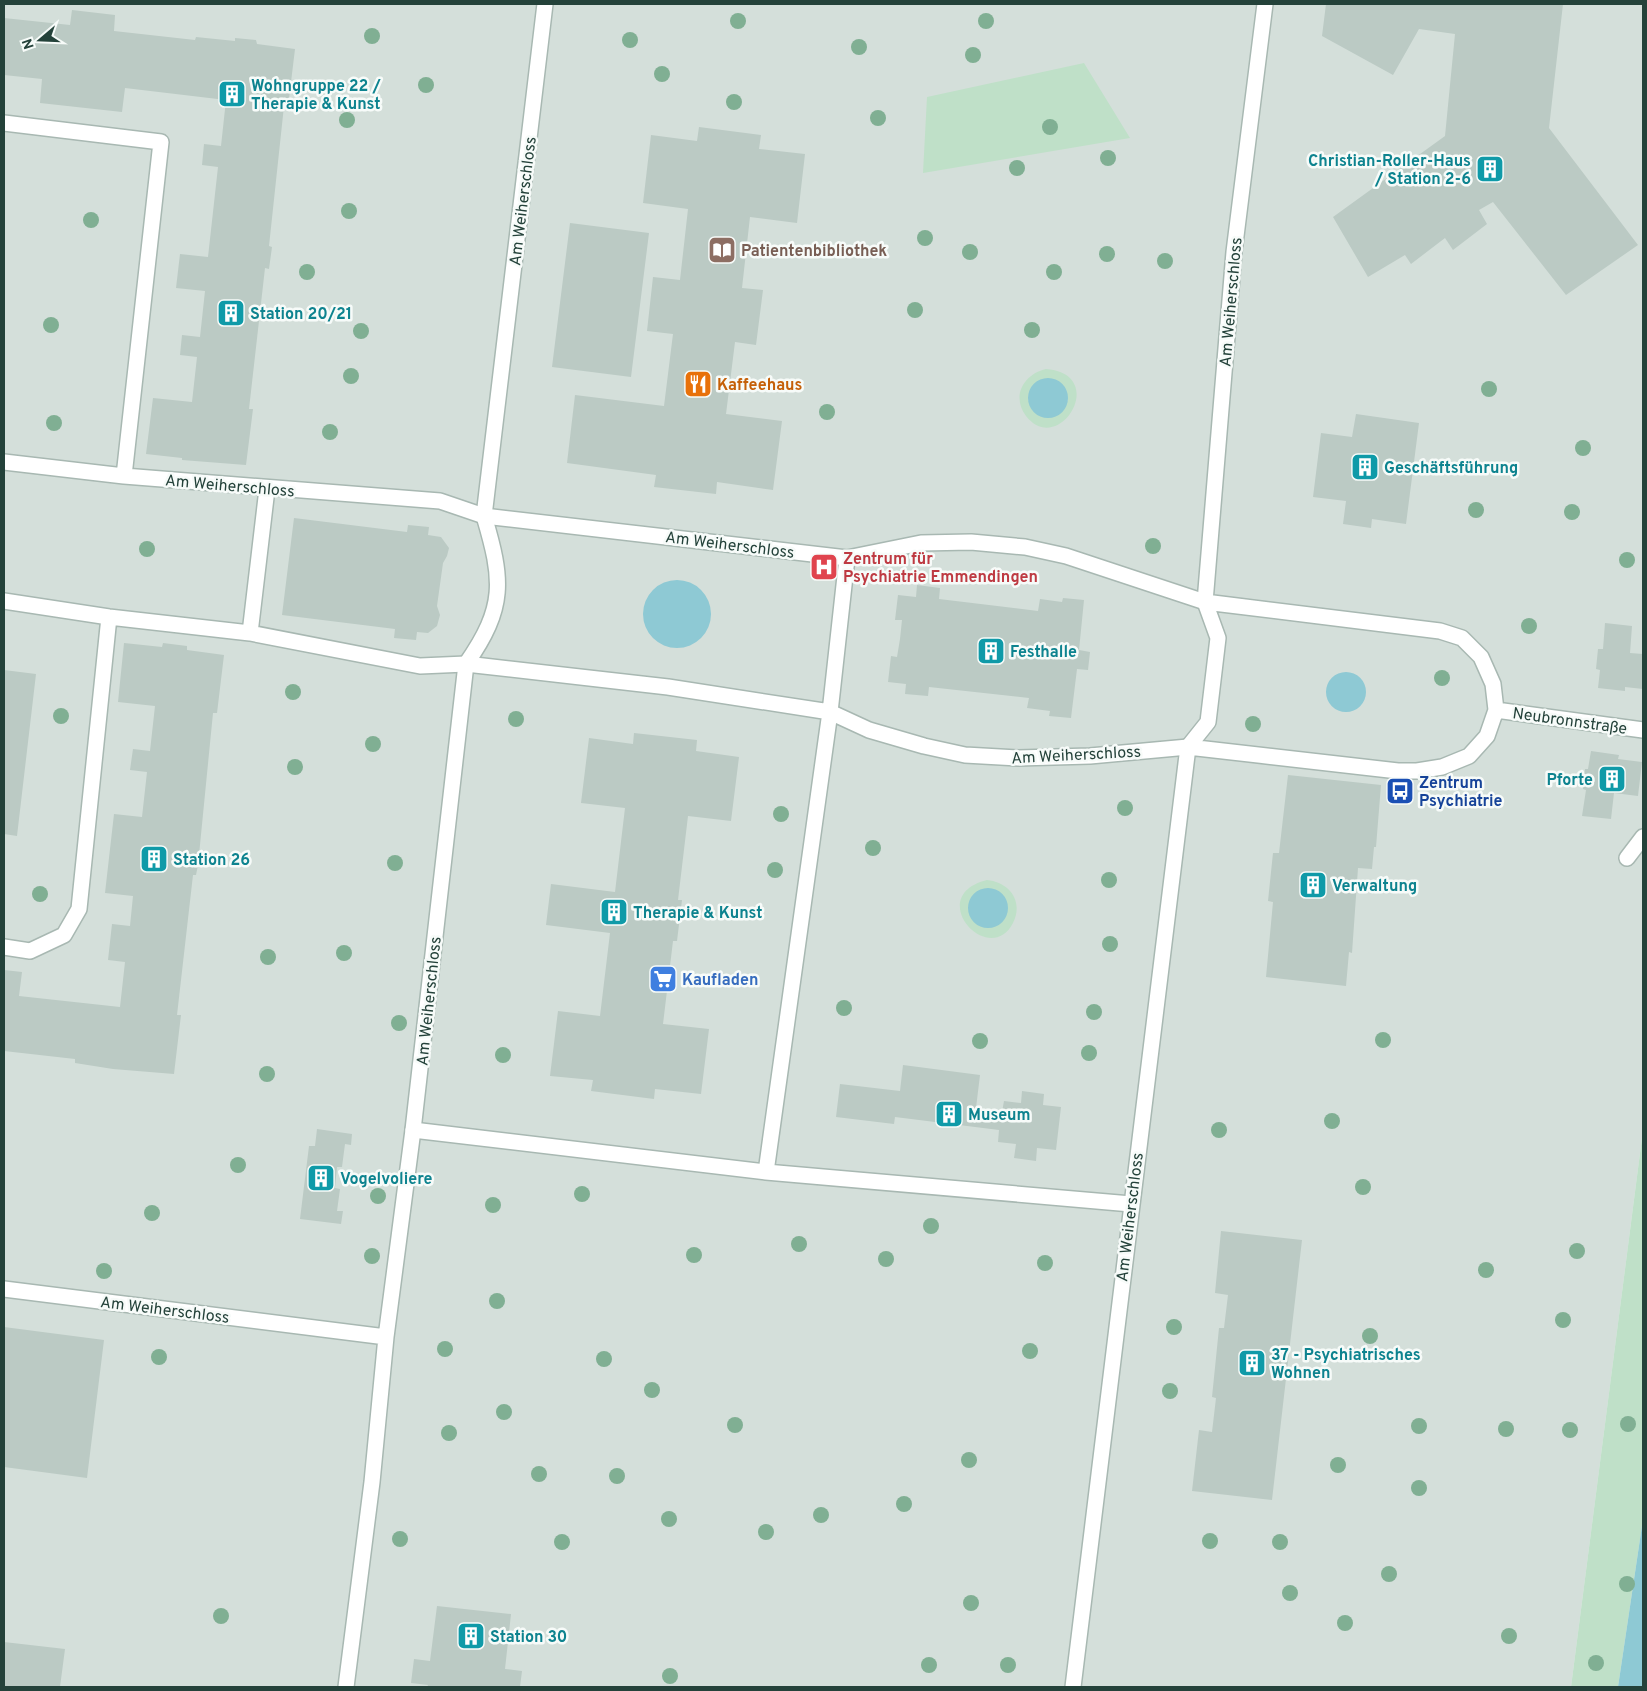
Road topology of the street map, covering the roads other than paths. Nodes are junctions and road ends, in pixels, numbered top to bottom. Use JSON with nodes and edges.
{"nodes":[{"id":1,"x":545,"y":4,"type":"edge"},
{"id":2,"x":1265,"y":4,"type":"edge"},
{"id":3,"x":4,"y":123,"type":"edge"},
{"id":4,"x":4,"y":462,"type":"edge"},
{"id":5,"x":124,"y":476,"type":"junction"},
{"id":6,"x":267,"y":489,"type":"junction"},
{"id":7,"x":484,"y":516,"type":"junction"},
{"id":8,"x":847,"y":558,"type":"junction"},
{"id":9,"x":4,"y":601,"type":"edge"},
{"id":10,"x":1205,"y":602,"type":"junction"},
{"id":11,"x":109,"y":617,"type":"junction"},
{"id":12,"x":250,"y":633,"type":"junction"},
{"id":13,"x":466,"y":664,"type":"junction"},
{"id":14,"x":1496,"y":710,"type":"junction"},
{"id":15,"x":830,"y":712,"type":"junction"},
{"id":16,"x":1643,"y":730,"type":"edge"},
{"id":17,"x":1188,"y":747,"type":"junction"},
{"id":18,"x":1643,"y":837,"type":"edge"},
{"id":19,"x":1627,"y":858,"type":"dead end"},
{"id":20,"x":4,"y":947,"type":"edge"},
{"id":21,"x":413,"y":1130,"type":"junction"},
{"id":22,"x":766,"y":1172,"type":"junction"},
{"id":23,"x":1131,"y":1204,"type":"junction"},
{"id":24,"x":4,"y":1289,"type":"edge"},
{"id":25,"x":386,"y":1337,"type":"junction"},
{"id":26,"x":346,"y":1687,"type":"edge"},
{"id":27,"x":1073,"y":1687,"type":"edge"}],
"edges":[{"from":1,"to":7,"type":"street","name":"Am Weiherschloss"},
{"from":2,"to":10,"type":"street","name":"Am Weiherschloss"},
{"from":3,"to":5,"type":"street"},
{"from":4,"to":5,"type":"street","name":"Am Weiherschloss"},
{"from":5,"to":6,"type":"street","name":"Am Weiherschloss"},
{"from":6,"to":7,"type":"street","name":"Am Weiherschloss"},
{"from":6,"to":12,"type":"street"},
{"from":7,"to":8,"type":"street","name":"Am Weiherschloss"},
{"from":7,"to":13,"type":"street","name":"Am Weiherschloss"},
{"from":8,"to":10,"type":"street","name":"Am Weiherschloss"},
{"from":8,"to":15,"type":"street"},
{"from":9,"to":11,"type":"street","name":"Am Weiherschloss"},
{"from":10,"to":14,"type":"street","name":"Am Weiherschloss"},
{"from":10,"to":17,"type":"street","name":"Am Weiherschloss"},
{"from":11,"to":12,"type":"street","name":"Am Weiherschloss"},
{"from":11,"to":20,"type":"street"},
{"from":12,"to":13,"type":"street","name":"Am Weiherschloss"},
{"from":13,"to":15,"type":"street","name":"Am Weiherschloss"},
{"from":13,"to":21,"type":"street","name":"Am Weiherschloss"},
{"from":14,"to":16,"type":"street","name":"Neubronnstraße"},
{"from":14,"to":17,"type":"street","name":"Am Weiherschloss"},
{"from":15,"to":17,"type":"street","name":"Am Weiherschloss"},
{"from":15,"to":22,"type":"street"},
{"from":17,"to":23,"type":"street","name":"Am Weiherschloss"},
{"from":18,"to":19,"type":"street"},
{"from":21,"to":22,"type":"street"},
{"from":21,"to":25,"type":"street","name":"Am Weiherschloss"},
{"from":22,"to":23,"type":"street"},
{"from":23,"to":27,"type":"street","name":"Am Weiherschloss"},
{"from":24,"to":25,"type":"street","name":"Am Weiherschloss"},
{"from":25,"to":26,"type":"street","name":"Am Weiherschloss"}]}
